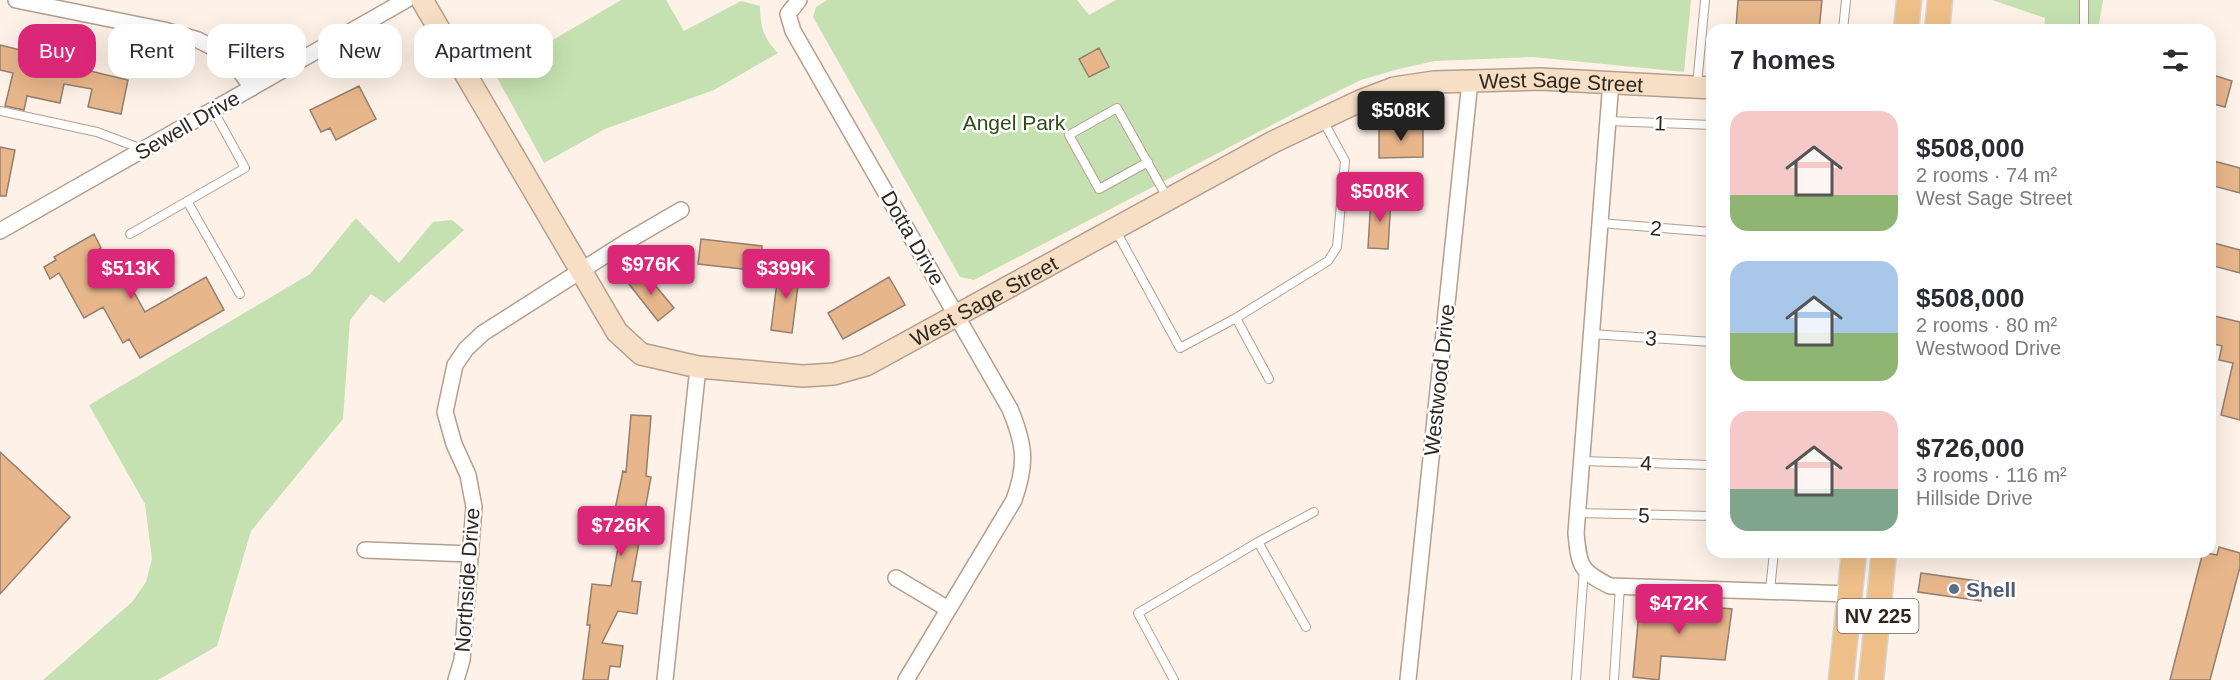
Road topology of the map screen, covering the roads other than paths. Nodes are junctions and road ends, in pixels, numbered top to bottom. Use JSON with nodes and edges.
{"nodes":[{"id":1,"x":16,"y":0,"type":"edge"},
{"id":2,"x":406,"y":0,"type":"edge"},
{"id":3,"x":422,"y":0,"type":"edge"},
{"id":4,"x":799,"y":0,"type":"edge"},
{"id":5,"x":1705,"y":0,"type":"edge"},
{"id":6,"x":1846,"y":0,"type":"edge"},
{"id":7,"x":1909,"y":0,"type":"edge"},
{"id":8,"x":1940,"y":0,"type":"edge"},
{"id":9,"x":2084,"y":0,"type":"edge"},
{"id":10,"x":1844,"y":24,"type":"edge"},
{"id":11,"x":1907,"y":24,"type":"edge"},
{"id":12,"x":1938,"y":24,"type":"edge"},
{"id":13,"x":2084,"y":24,"type":"edge"},
{"id":14,"x":1701,"y":42,"type":"junction"},
{"id":15,"x":1706,"y":42,"type":"edge"},
{"id":16,"x":1470,"y":81,"type":"junction"},
{"id":17,"x":1611,"y":81,"type":"junction"},
{"id":18,"x":1704,"y":87,"type":"edge"},
{"id":19,"x":252,"y":88,"type":"junction"},
{"id":20,"x":213,"y":110,"type":"junction"},
{"id":21,"x":0,"y":111,"type":"edge"},
{"id":22,"x":1321,"y":118,"type":"junction"},
{"id":23,"x":1608,"y":121,"type":"junction"},
{"id":24,"x":1706,"y":125,"type":"edge"},
{"id":25,"x":144,"y":149,"type":"junction"},
{"id":26,"x":1148,"y":162,"type":"junction"},
{"id":27,"x":1169,"y":200,"type":"junction"},
{"id":28,"x":187,"y":201,"type":"junction"},
{"id":29,"x":681,"y":210,"type":"dead end"},
{"id":30,"x":1600,"y":224,"type":"junction"},
{"id":31,"x":1116,"y":230,"type":"junction"},
{"id":32,"x":0,"y":231,"type":"edge"},
{"id":33,"x":1706,"y":232,"type":"edge"},
{"id":34,"x":130,"y":234,"type":"dead end"},
{"id":35,"x":581,"y":272,"type":"junction"},
{"id":36,"x":240,"y":294,"type":"dead end"},
{"id":37,"x":958,"y":316,"type":"junction"},
{"id":38,"x":1236,"y":318,"type":"junction"},
{"id":39,"x":1591,"y":334,"type":"junction"},
{"id":40,"x":1706,"y":342,"type":"edge"},
{"id":41,"x":698,"y":367,"type":"junction"},
{"id":42,"x":1269,"y":379,"type":"dead end"},
{"id":43,"x":1581,"y":461,"type":"junction"},
{"id":44,"x":1706,"y":465,"type":"edge"},
{"id":45,"x":1314,"y":512,"type":"dead end"},
{"id":46,"x":1577,"y":513,"type":"junction"},
{"id":47,"x":1706,"y":516,"type":"edge"},
{"id":48,"x":1258,"y":542,"type":"junction"},
{"id":49,"x":365,"y":550,"type":"dead end"},
{"id":50,"x":471,"y":554,"type":"junction"},
{"id":51,"x":1773,"y":558,"type":"edge"},
{"id":52,"x":1853,"y":558,"type":"edge"},
{"id":53,"x":1883,"y":558,"type":"edge"},
{"id":54,"x":1584,"y":568,"type":"junction"},
{"id":55,"x":896,"y":578,"type":"dead end"},
{"id":56,"x":1620,"y":586,"type":"junction"},
{"id":57,"x":1770,"y":590,"type":"junction"},
{"id":58,"x":1850,"y":594,"type":"junction"},
{"id":59,"x":948,"y":609,"type":"junction"},
{"id":60,"x":1306,"y":627,"type":"dead end"},
{"id":61,"x":456,"y":680,"type":"edge"},
{"id":62,"x":665,"y":680,"type":"edge"},
{"id":63,"x":906,"y":680,"type":"edge"},
{"id":64,"x":1174,"y":680,"type":"edge"},
{"id":65,"x":1408,"y":680,"type":"edge"},
{"id":66,"x":1576,"y":680,"type":"edge"},
{"id":67,"x":1614,"y":680,"type":"edge"},
{"id":68,"x":1842,"y":680,"type":"edge"},
{"id":69,"x":1871,"y":680,"type":"edge"}],
"edges":[{"from":1,"to":19,"type":"street"},
{"from":2,"to":19,"type":"street","name":"Sewell Drive"},
{"from":3,"to":35,"type":"street","name":"West Sage Street"},
{"from":4,"to":37,"type":"street","name":"Dotta Drive"},
{"from":5,"to":14,"type":"lane"},
{"from":6,"to":10,"type":"lane"},
{"from":7,"to":11,"type":"main road"},
{"from":8,"to":12,"type":"main road"},
{"from":9,"to":13,"type":"lane"},
{"from":14,"to":15,"type":"lane"},
{"from":14,"to":18,"type":"lane"},
{"from":16,"to":17,"type":"street","name":"West Sage Street"},
{"from":16,"to":22,"type":"street","name":"West Sage Street"},
{"from":16,"to":65,"type":"street","name":"Westwood Drive"},
{"from":17,"to":18,"type":"street","name":"West Sage Street"},
{"from":17,"to":23,"type":"street"},
{"from":19,"to":20,"type":"street","name":"Sewell Drive"},
{"from":20,"to":25,"type":"street","name":"Sewell Drive"},
{"from":20,"to":28,"type":"lane"},
{"from":21,"to":25,"type":"lane"},
{"from":22,"to":27,"type":"street","name":"West Sage Street"},
{"from":22,"to":38,"type":"lane"},
{"from":23,"to":24,"type":"lane","name":"1"},
{"from":23,"to":30,"type":"street"},
{"from":25,"to":32,"type":"street","name":"Sewell Drive"},
{"from":26,"to":26,"type":"lane"},
{"from":26,"to":27,"type":"lane"},
{"from":27,"to":31,"type":"street","name":"West Sage Street"},
{"from":28,"to":34,"type":"lane"},
{"from":28,"to":36,"type":"lane"},
{"from":29,"to":35,"type":"street","name":"Northside Drive"},
{"from":30,"to":33,"type":"lane","name":"2"},
{"from":30,"to":39,"type":"street"},
{"from":31,"to":37,"type":"street","name":"West Sage Street"},
{"from":31,"to":38,"type":"lane"},
{"from":35,"to":41,"type":"street","name":"West Sage Street"},
{"from":35,"to":50,"type":"street","name":"Northside Drive"},
{"from":37,"to":41,"type":"street","name":"West Sage Street"},
{"from":37,"to":59,"type":"street","name":"Dotta Drive"},
{"from":38,"to":42,"type":"lane"},
{"from":39,"to":40,"type":"lane","name":"3"},
{"from":39,"to":43,"type":"street"},
{"from":41,"to":62,"type":"street"},
{"from":43,"to":44,"type":"lane","name":"4"},
{"from":43,"to":46,"type":"street"},
{"from":45,"to":48,"type":"lane"},
{"from":46,"to":47,"type":"lane","name":"5"},
{"from":46,"to":54,"type":"street"},
{"from":48,"to":60,"type":"lane"},
{"from":48,"to":64,"type":"lane"},
{"from":49,"to":50,"type":"street"},
{"from":50,"to":61,"type":"street","name":"Northside Drive"},
{"from":51,"to":57,"type":"lane"},
{"from":52,"to":58,"type":"main road","number":"NV 225"},
{"from":53,"to":69,"type":"main road","number":"NV 225"},
{"from":54,"to":56,"type":"street"},
{"from":54,"to":66,"type":"lane"},
{"from":55,"to":59,"type":"street"},
{"from":56,"to":57,"type":"street"},
{"from":56,"to":67,"type":"lane"},
{"from":57,"to":58,"type":"street"},
{"from":58,"to":68,"type":"main road","number":"NV 225"},
{"from":59,"to":63,"type":"street","name":"Dotta Drive"}]}
